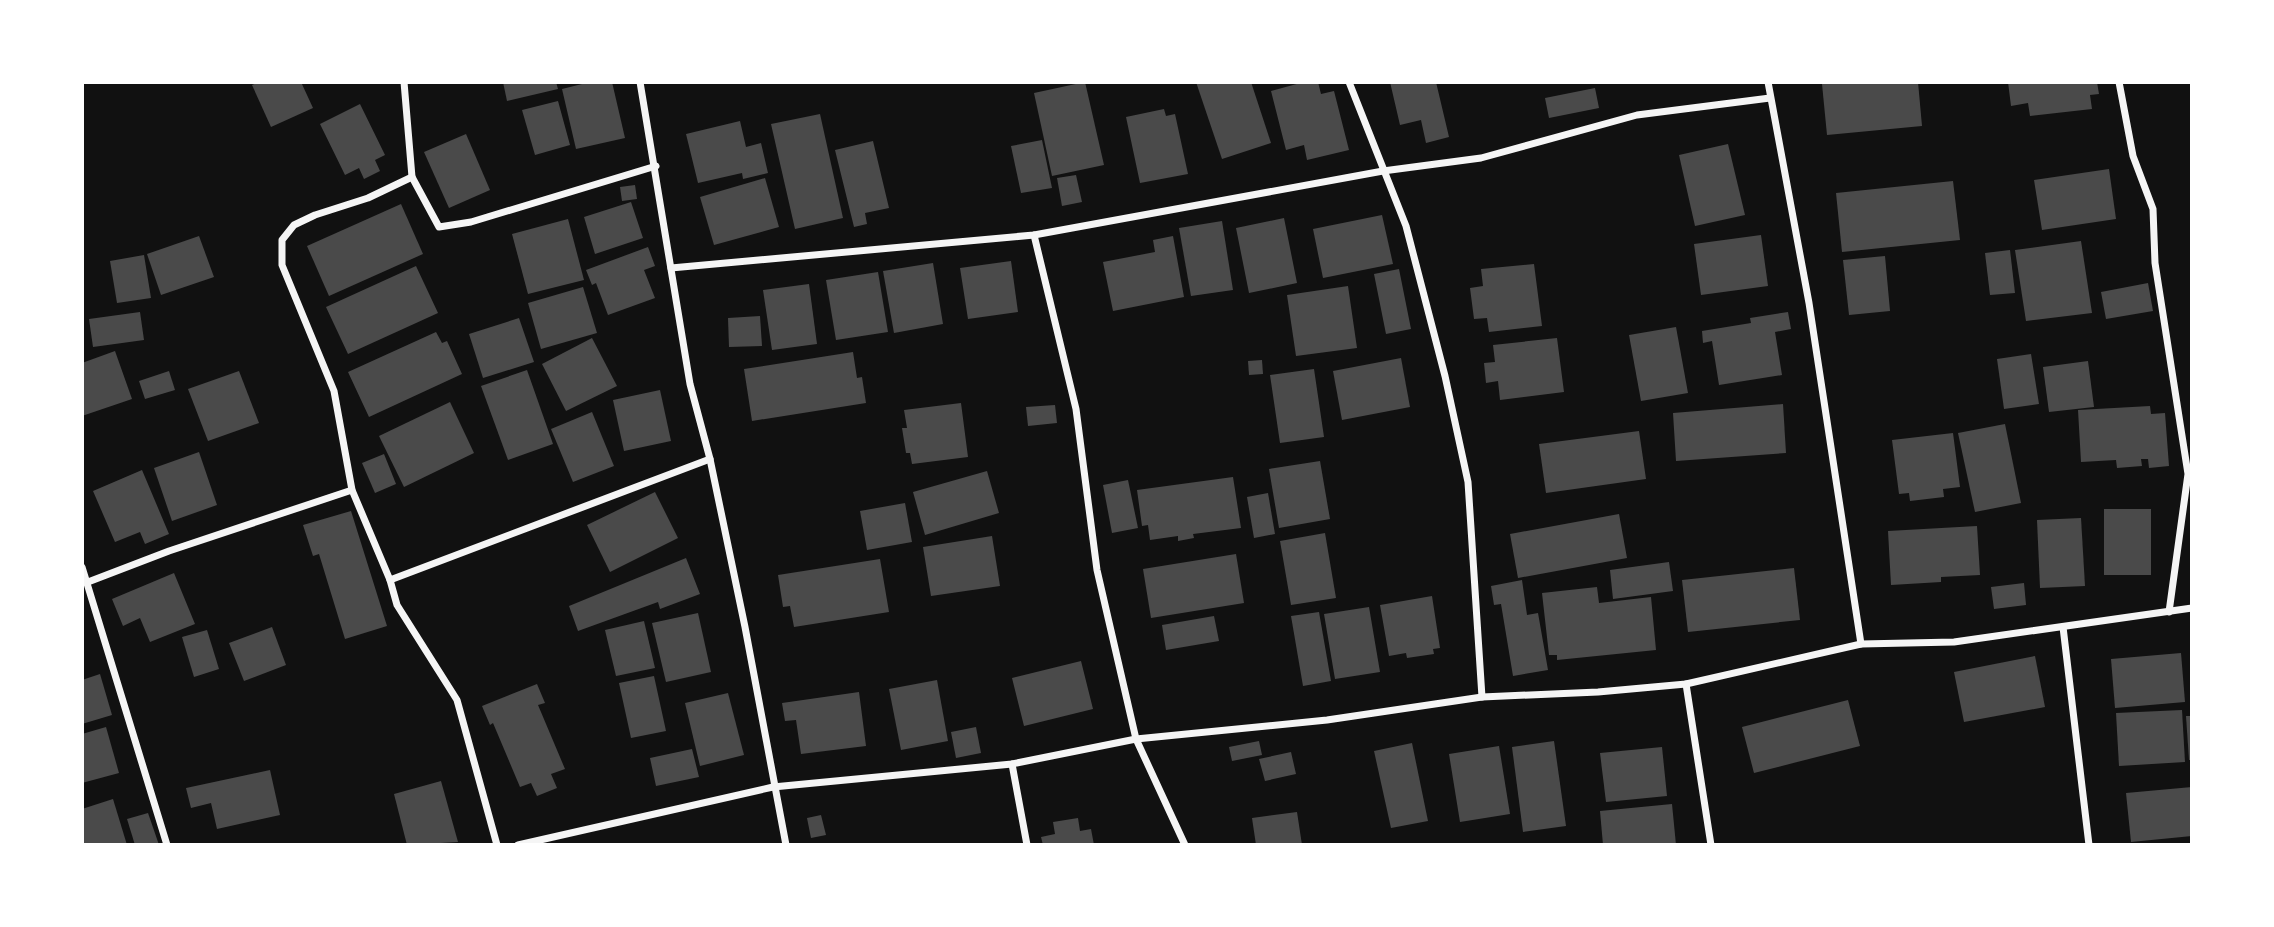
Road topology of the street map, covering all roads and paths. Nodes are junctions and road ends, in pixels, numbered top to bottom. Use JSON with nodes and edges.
{"nodes":[{"id":1,"x":404,"y":82,"type":"edge"},
{"id":2,"x":640,"y":82,"type":"edge"},
{"id":3,"x":1349,"y":82,"type":"edge"},
{"id":4,"x":1768,"y":82,"type":"edge"},
{"id":5,"x":2119,"y":82,"type":"edge"},
{"id":6,"x":1770,"y":98,"type":"junction"},
{"id":7,"x":656,"y":166,"type":"junction"},
{"id":8,"x":1383,"y":171,"type":"junction"},
{"id":9,"x":412,"y":177,"type":"junction"},
{"id":10,"x":1034,"y":235,"type":"junction"},
{"id":11,"x":671,"y":268,"type":"junction"},
{"id":12,"x":710,"y":459,"type":"junction"},
{"id":13,"x":352,"y":490,"type":"junction"},
{"id":14,"x":82,"y":567,"type":"edge"},
{"id":15,"x":390,"y":580,"type":"junction"},
{"id":16,"x":88,"y":582,"type":"junction"},
{"id":17,"x":2192,"y":608,"type":"edge"},
{"id":18,"x":2169,"y":612,"type":"junction"},
{"id":19,"x":2063,"y":627,"type":"junction"},
{"id":20,"x":1861,"y":645,"type":"junction"},
{"id":21,"x":1686,"y":684,"type":"junction"},
{"id":22,"x":1482,"y":698,"type":"junction"},
{"id":23,"x":1136,"y":739,"type":"junction"},
{"id":24,"x":1012,"y":764,"type":"junction"},
{"id":25,"x":773,"y":787,"type":"junction"},
{"id":26,"x":167,"y":845,"type":"edge"},
{"id":27,"x":497,"y":845,"type":"edge"},
{"id":28,"x":518,"y":845,"type":"edge"},
{"id":29,"x":786,"y":845,"type":"edge"},
{"id":30,"x":1027,"y":845,"type":"edge"},
{"id":31,"x":1185,"y":845,"type":"edge"},
{"id":32,"x":1711,"y":845,"type":"edge"},
{"id":33,"x":2088,"y":845,"type":"edge"}],
"edges":[{"from":1,"to":9,"type":"street"},
{"from":2,"to":7,"type":"street"},
{"from":3,"to":8,"type":"street"},
{"from":4,"to":6,"type":"street"},
{"from":5,"to":18,"type":"street"},
{"from":6,"to":8,"type":"street"},
{"from":6,"to":20,"type":"street"},
{"from":7,"to":9,"type":"street"},
{"from":7,"to":11,"type":"street"},
{"from":8,"to":10,"type":"street"},
{"from":8,"to":22,"type":"street"},
{"from":9,"to":13,"type":"street"},
{"from":10,"to":11,"type":"street"},
{"from":10,"to":23,"type":"street"},
{"from":11,"to":12,"type":"street"},
{"from":12,"to":15,"type":"street"},
{"from":12,"to":25,"type":"street"},
{"from":13,"to":15,"type":"street"},
{"from":13,"to":16,"type":"street"},
{"from":14,"to":16,"type":"street"},
{"from":15,"to":27,"type":"street"},
{"from":16,"to":26,"type":"street"},
{"from":17,"to":18,"type":"street"},
{"from":18,"to":19,"type":"street"},
{"from":19,"to":20,"type":"street"},
{"from":19,"to":33,"type":"street"},
{"from":20,"to":21,"type":"street"},
{"from":21,"to":22,"type":"street"},
{"from":21,"to":32,"type":"street"},
{"from":22,"to":23,"type":"street"},
{"from":23,"to":24,"type":"street"},
{"from":23,"to":31,"type":"street"},
{"from":24,"to":25,"type":"street"},
{"from":24,"to":30,"type":"street"},
{"from":25,"to":28,"type":"street"},
{"from":25,"to":29,"type":"street"}]}
